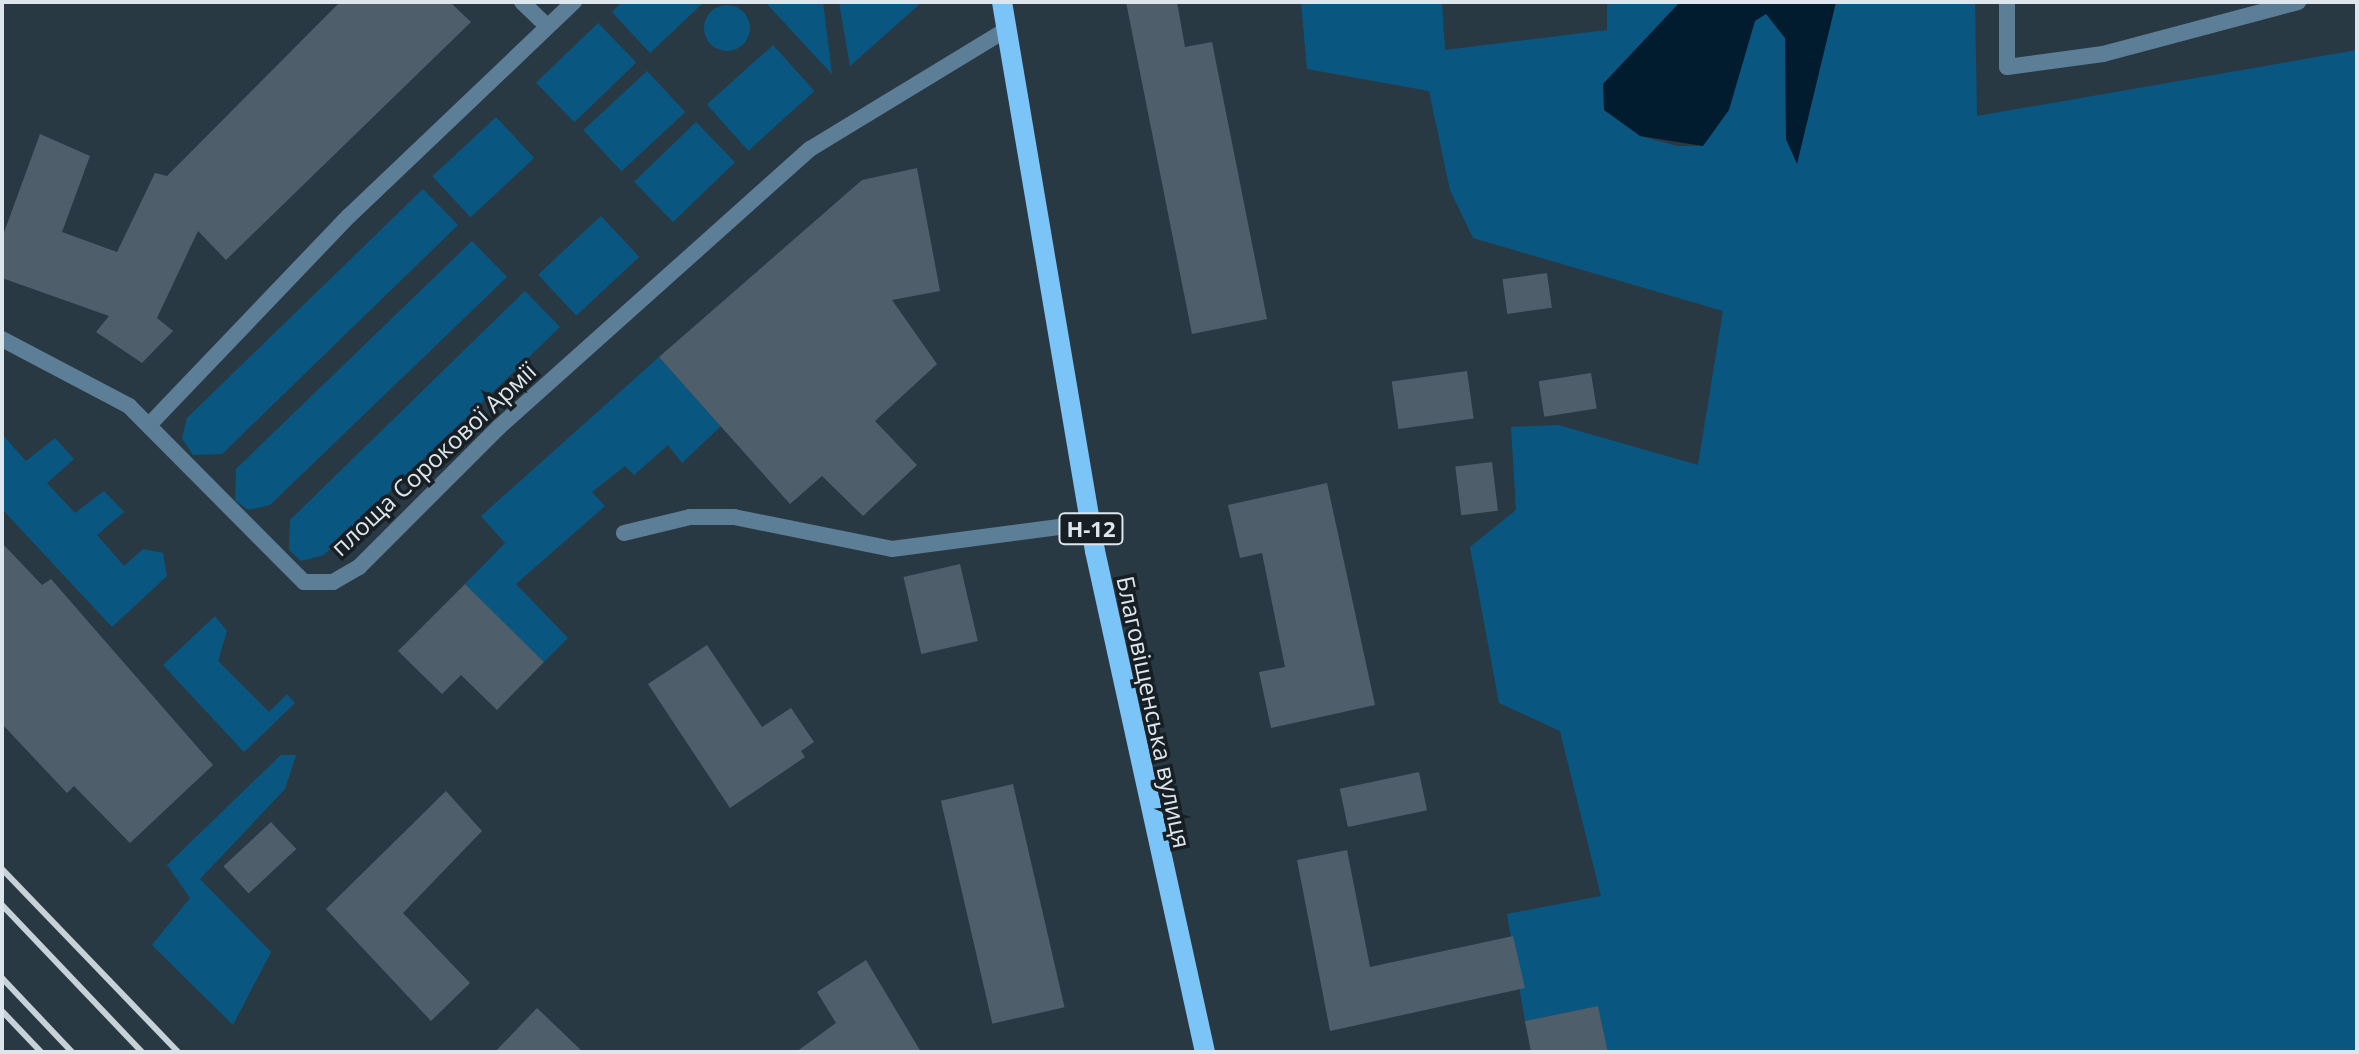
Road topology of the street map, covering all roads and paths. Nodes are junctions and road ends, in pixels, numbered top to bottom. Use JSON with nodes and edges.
{"nodes":[{"id":1,"x":522,"y":2,"type":"edge"},
{"id":2,"x":574,"y":2,"type":"edge"},
{"id":3,"x":1002,"y":2,"type":"edge"},
{"id":4,"x":2007,"y":2,"type":"edge"},
{"id":5,"x":2298,"y":2,"type":"edge"},
{"id":6,"x":547,"y":26,"type":"junction"},
{"id":7,"x":1006,"y":30,"type":"junction"},
{"id":8,"x":2,"y":339,"type":"edge"},
{"id":9,"x":150,"y":424,"type":"junction"},
{"id":10,"x":1089,"y":523,"type":"junction"},
{"id":11,"x":624,"y":533,"type":"dead end"},
{"id":12,"x":1205,"y":1052,"type":"edge"}],
"edges":[{"from":1,"to":6,"type":"street"},
{"from":2,"to":6,"type":"street"},
{"from":3,"to":7,"type":"main road","name":"Благовіщенська вулиця","number":"Н-12"},
{"from":4,"to":5,"type":"street"},
{"from":6,"to":9,"type":"street"},
{"from":7,"to":9,"type":"street","name":"площа Сорокової Армії"},
{"from":7,"to":10,"type":"main road","name":"Благовіщенська вулиця","number":"Н-12"},
{"from":8,"to":9,"type":"street","name":"площа Сорокової Армії"},
{"from":10,"to":11,"type":"street"},
{"from":10,"to":12,"type":"main road","name":"Благовіщенська вулиця","number":"Н-12"}]}
